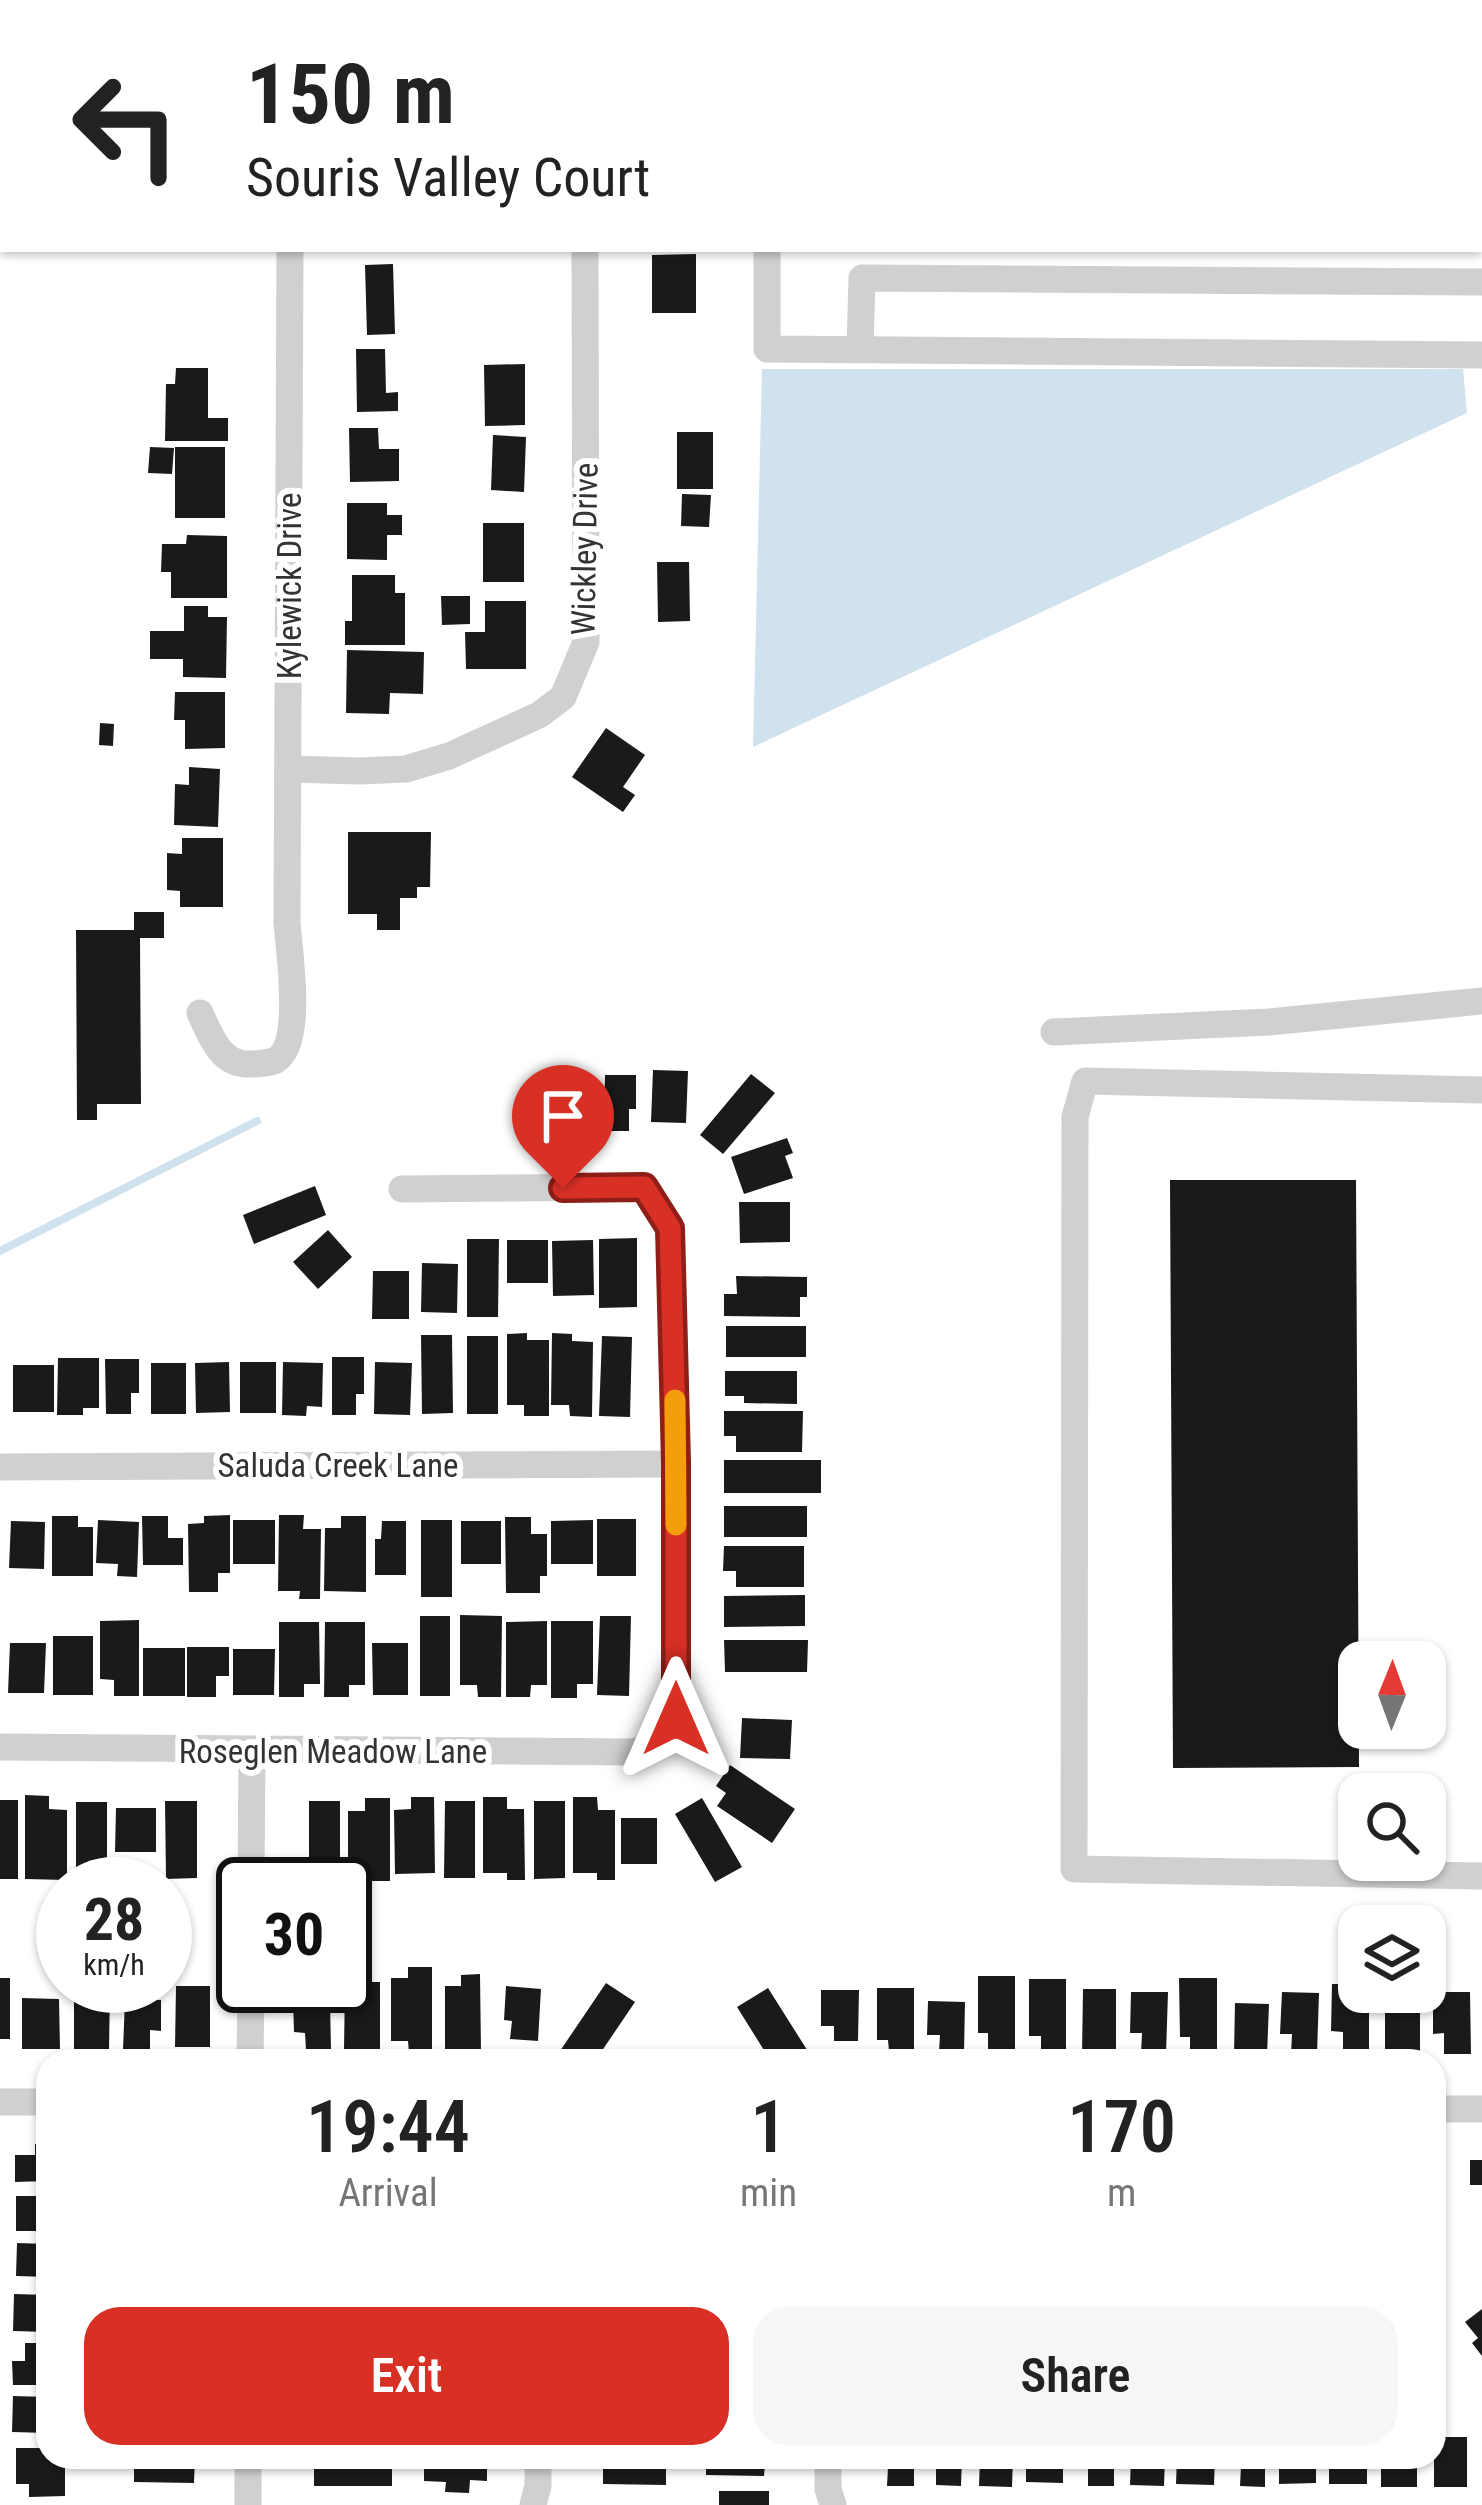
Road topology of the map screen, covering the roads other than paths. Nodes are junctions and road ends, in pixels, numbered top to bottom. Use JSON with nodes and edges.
{"nodes":[{"id":1,"x":290,"y":252,"type":"edge"},
{"id":2,"x":585,"y":252,"type":"edge"},
{"id":3,"x":766,"y":252,"type":"edge"},
{"id":4,"x":1482,"y":282,"type":"edge"},
{"id":5,"x":860,"y":350,"type":"junction"},
{"id":6,"x":1482,"y":356,"type":"edge"},
{"id":7,"x":288,"y":769,"type":"junction"},
{"id":8,"x":1482,"y":1000,"type":"edge"},
{"id":9,"x":200,"y":1013,"type":"dead end"},
{"id":10,"x":1083,"y":1030,"type":"junction"},
{"id":11,"x":1054,"y":1032,"type":"dead end"},
{"id":12,"x":1085,"y":1081,"type":"junction"},
{"id":13,"x":1482,"y":1090,"type":"edge"},
{"id":14,"x":402,"y":1189,"type":"dead end"},
{"id":15,"x":676,"y":1463,"type":"junction"},
{"id":16,"x":0,"y":1467,"type":"edge"},
{"id":17,"x":0,"y":1747,"type":"edge"},
{"id":18,"x":252,"y":1751,"type":"junction"},
{"id":19,"x":251,"y":1857,"type":"edge"},
{"id":20,"x":1482,"y":1876,"type":"edge"},
{"id":21,"x":251,"y":2013,"type":"edge"},
{"id":22,"x":250,"y":2049,"type":"edge"},
{"id":23,"x":0,"y":2102,"type":"edge"},
{"id":24,"x":36,"y":2102,"type":"edge"},
{"id":25,"x":1446,"y":2109,"type":"edge"},
{"id":26,"x":1482,"y":2109,"type":"edge"},
{"id":27,"x":248,"y":2469,"type":"edge"},
{"id":28,"x":538,"y":2469,"type":"edge"},
{"id":29,"x":829,"y":2469,"type":"edge"},
{"id":30,"x":248,"y":2505,"type":"edge"},
{"id":31,"x":533,"y":2505,"type":"edge"},
{"id":32,"x":833,"y":2505,"type":"edge"}],
"edges":[{"from":1,"to":7,"type":"street","name":"Kylewick Drive"},
{"from":2,"to":7,"type":"street","name":"Wickley Drive"},
{"from":3,"to":5,"type":"street"},
{"from":4,"to":5,"type":"street"},
{"from":5,"to":6,"type":"street"},
{"from":7,"to":9,"type":"street","name":"Kylewick Drive"},
{"from":8,"to":10,"type":"street"},
{"from":10,"to":11,"type":"street"},
{"from":10,"to":12,"type":"street"},
{"from":12,"to":13,"type":"street"},
{"from":12,"to":20,"type":"street"},
{"from":14,"to":15,"type":"street"},
{"from":15,"to":16,"type":"street","name":"Saluda Creek Lane"},
{"from":15,"to":18,"type":"street","name":"Roseglen Meadow Lane"},
{"from":17,"to":18,"type":"street","name":"Roseglen Meadow Lane"},
{"from":18,"to":19,"type":"street"},
{"from":21,"to":22,"type":"street"},
{"from":23,"to":24,"type":"street"},
{"from":25,"to":26,"type":"street"},
{"from":27,"to":30,"type":"street"},
{"from":28,"to":31,"type":"street"},
{"from":29,"to":32,"type":"street"}]}
